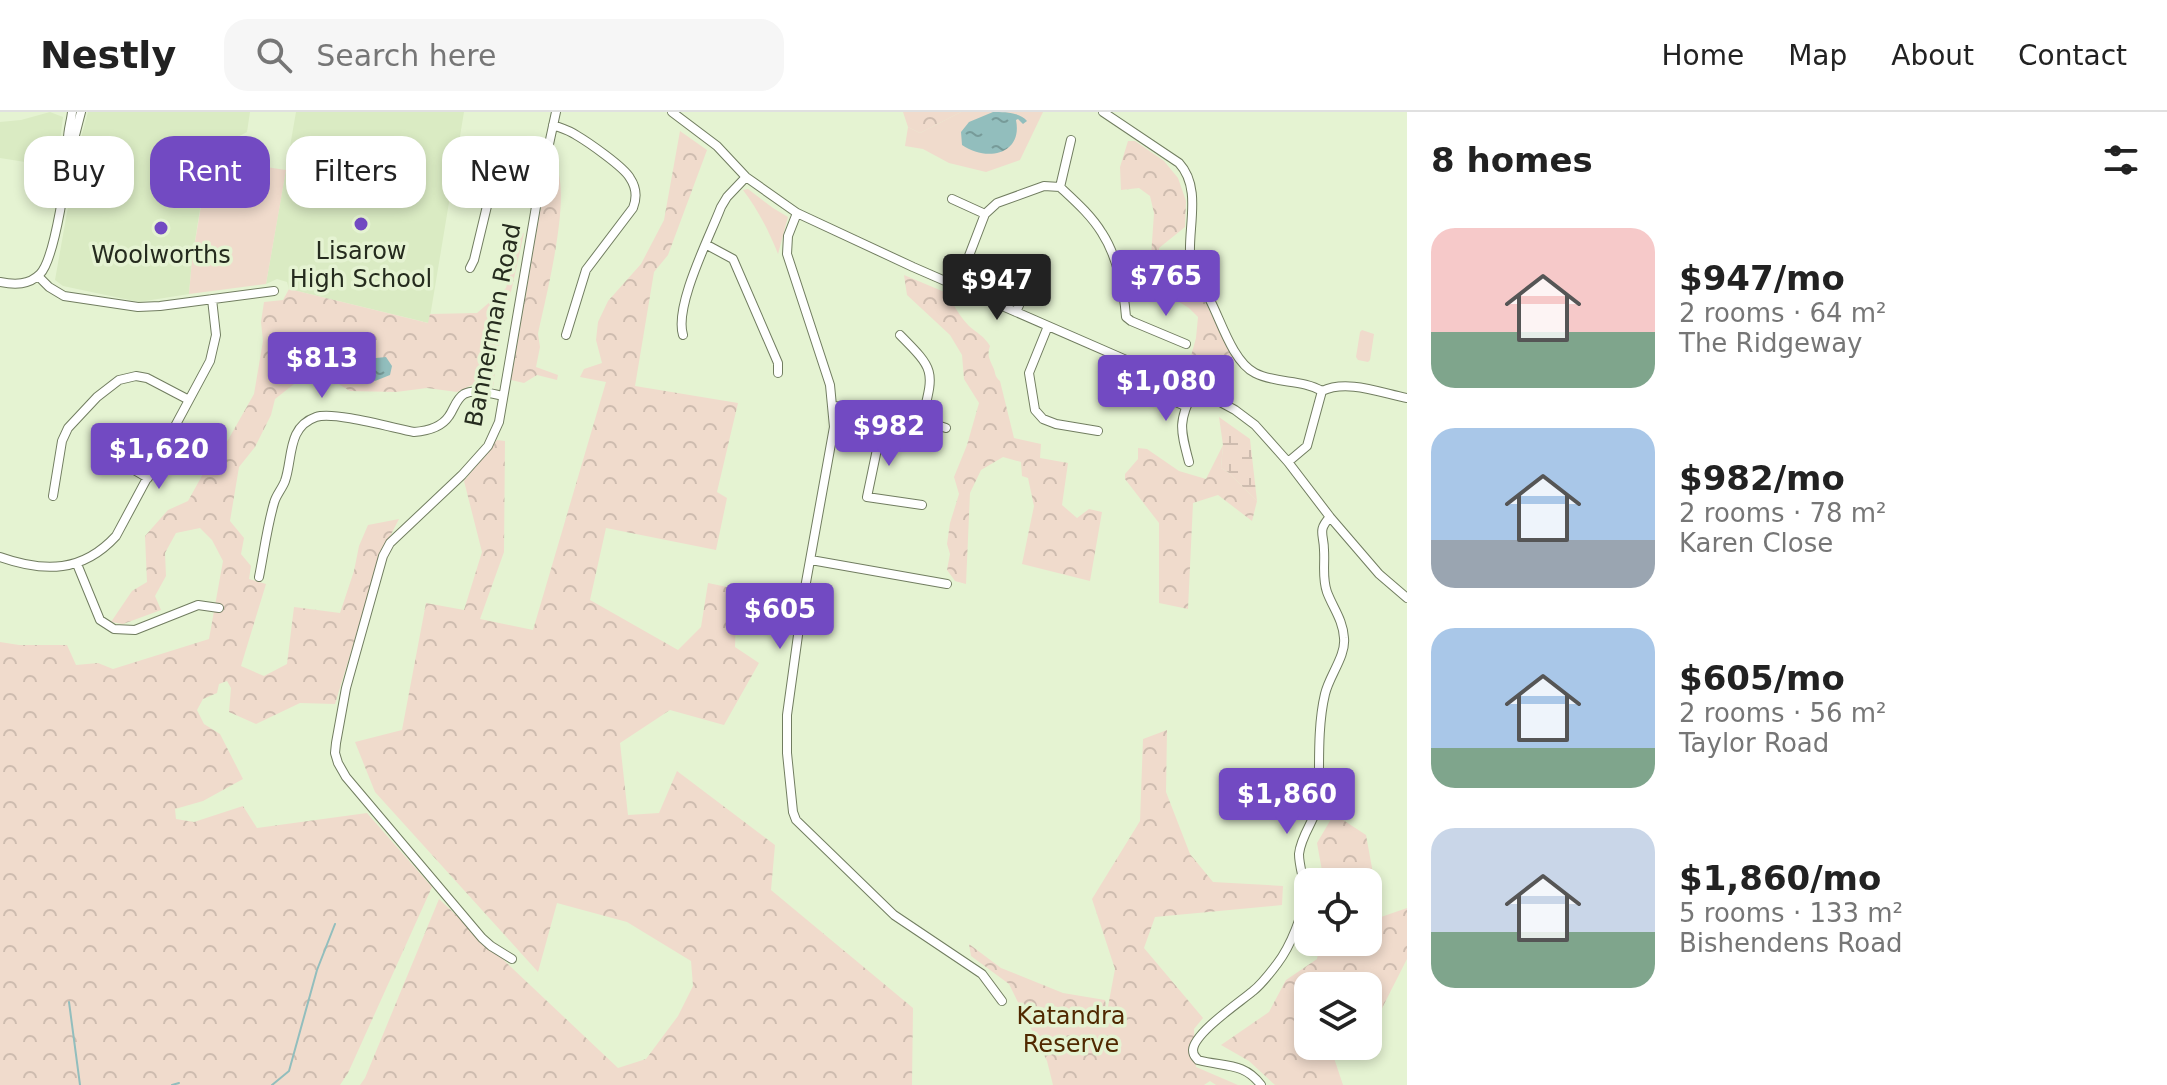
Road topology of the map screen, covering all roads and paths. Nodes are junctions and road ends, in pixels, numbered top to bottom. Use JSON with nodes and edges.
{"nodes":[{"id":1,"x":72,"y":112,"type":"edge"},
{"id":2,"x":81,"y":112,"type":"edge"},
{"id":3,"x":556,"y":112,"type":"edge"},
{"id":4,"x":672,"y":112,"type":"edge"},
{"id":5,"x":1103,"y":112,"type":"edge"},
{"id":6,"x":553,"y":125,"type":"junction"},
{"id":7,"x":69,"y":136,"type":"edge"},
{"id":8,"x":75,"y":136,"type":"edge"},
{"id":9,"x":551,"y":136,"type":"edge"},
{"id":10,"x":1071,"y":140,"type":"dead end"},
{"id":11,"x":746,"y":177,"type":"junction"},
{"id":12,"x":1060,"y":187,"type":"junction"},
{"id":13,"x":952,"y":199,"type":"dead end"},
{"id":14,"x":59,"y":208,"type":"edge"},
{"id":15,"x":486,"y":208,"type":"edge"},
{"id":16,"x":536,"y":208,"type":"edge"},
{"id":17,"x":797,"y":213,"type":"junction"},
{"id":18,"x":985,"y":214,"type":"junction"},
{"id":19,"x":707,"y":245,"type":"junction"},
{"id":20,"x":1041,"y":265,"type":"dead end"},
{"id":21,"x":470,"y":268,"type":"dead end"},
{"id":22,"x":38,"y":276,"type":"junction"},
{"id":23,"x":0,"y":282,"type":"edge"},
{"id":24,"x":957,"y":287,"type":"junction"},
{"id":25,"x":274,"y":291,"type":"dead end"},
{"id":26,"x":212,"y":299,"type":"junction"},
{"id":27,"x":1016,"y":312,"type":"junction"},
{"id":28,"x":1048,"y":326,"type":"junction"},
{"id":29,"x":566,"y":335,"type":"dead end"},
{"id":30,"x":683,"y":335,"type":"dead end"},
{"id":31,"x":900,"y":335,"type":"dead end"},
{"id":32,"x":1186,"y":344,"type":"dead end"},
{"id":33,"x":778,"y":373,"type":"dead end"},
{"id":34,"x":1194,"y":390,"type":"junction"},
{"id":35,"x":1322,"y":391,"type":"junction"},
{"id":36,"x":1157,"y":394,"type":"dead end"},
{"id":37,"x":503,"y":396,"type":"junction"},
{"id":38,"x":1407,"y":398,"type":"edge"},
{"id":39,"x":189,"y":400,"type":"junction"},
{"id":40,"x":834,"y":406,"type":"junction"},
{"id":41,"x":1185,"y":406,"type":"junction"},
{"id":42,"x":885,"y":411,"type":"junction"},
{"id":43,"x":922,"y":420,"type":"junction"},
{"id":44,"x":946,"y":428,"type":"dead end"},
{"id":45,"x":1098,"y":431,"type":"dead end"},
{"id":46,"x":1189,"y":462,"type":"dead end"},
{"id":47,"x":1288,"y":462,"type":"junction"},
{"id":48,"x":122,"y":463,"type":"dead end"},
{"id":49,"x":148,"y":478,"type":"junction"},
{"id":50,"x":53,"y":496,"type":"dead end"},
{"id":51,"x":922,"y":505,"type":"dead end"},
{"id":52,"x":1330,"y":517,"type":"junction"},
{"id":53,"x":0,"y":557,"type":"edge"},
{"id":54,"x":811,"y":560,"type":"junction"},
{"id":55,"x":77,"y":564,"type":"junction"},
{"id":56,"x":941,"y":572,"type":"dead end"},
{"id":57,"x":259,"y":577,"type":"dead end"},
{"id":58,"x":1407,"y":598,"type":"edge"},
{"id":59,"x":219,"y":608,"type":"dead end"},
{"id":60,"x":512,"y":959,"type":"dead end"},
{"id":61,"x":1002,"y":1001,"type":"dead end"},
{"id":62,"x":1261,"y":1085,"type":"edge"}],
"edges":[{"from":1,"to":7,"type":"street"},
{"from":2,"to":8,"type":"street"},
{"from":3,"to":6,"type":"street","name":"Bannerman Road"},
{"from":4,"to":11,"type":"street"},
{"from":5,"to":35,"type":"street"},
{"from":6,"to":9,"type":"street","name":"Bannerman Road"},
{"from":6,"to":29,"type":"street"},
{"from":10,"to":12,"type":"street"},
{"from":11,"to":17,"type":"street"},
{"from":11,"to":19,"type":"street"},
{"from":12,"to":18,"type":"street"},
{"from":12,"to":32,"type":"street"},
{"from":13,"to":18,"type":"street"},
{"from":14,"to":22,"type":"street"},
{"from":15,"to":21,"type":"street"},
{"from":16,"to":37,"type":"street","name":"Bannerman Road"},
{"from":17,"to":24,"type":"street"},
{"from":17,"to":40,"type":"street"},
{"from":18,"to":24,"type":"street"},
{"from":19,"to":30,"type":"street"},
{"from":19,"to":33,"type":"street"},
{"from":20,"to":27,"type":"street"},
{"from":22,"to":23,"type":"street"},
{"from":22,"to":26,"type":"street"},
{"from":24,"to":27,"type":"street"},
{"from":25,"to":26,"type":"street"},
{"from":26,"to":39,"type":"street"},
{"from":27,"to":28,"type":"street"},
{"from":28,"to":34,"type":"street"},
{"from":28,"to":45,"type":"street"},
{"from":31,"to":43,"type":"street"},
{"from":34,"to":41,"type":"street"},
{"from":34,"to":47,"type":"street"},
{"from":35,"to":38,"type":"street"},
{"from":35,"to":47,"type":"street"},
{"from":36,"to":41,"type":"street"},
{"from":37,"to":57,"type":"street"},
{"from":37,"to":60,"type":"street","name":"Bannerman Road"},
{"from":39,"to":49,"type":"street"},
{"from":39,"to":50,"type":"street"},
{"from":40,"to":42,"type":"street"},
{"from":40,"to":54,"type":"street"},
{"from":41,"to":46,"type":"street"},
{"from":42,"to":43,"type":"street"},
{"from":42,"to":51,"type":"street"},
{"from":43,"to":44,"type":"street"},
{"from":47,"to":52,"type":"street"},
{"from":48,"to":49,"type":"street"},
{"from":49,"to":55,"type":"street"},
{"from":52,"to":58,"type":"street"},
{"from":52,"to":62,"type":"street"},
{"from":53,"to":55,"type":"street"},
{"from":54,"to":56,"type":"street"},
{"from":54,"to":61,"type":"street"},
{"from":55,"to":59,"type":"street"}]}
